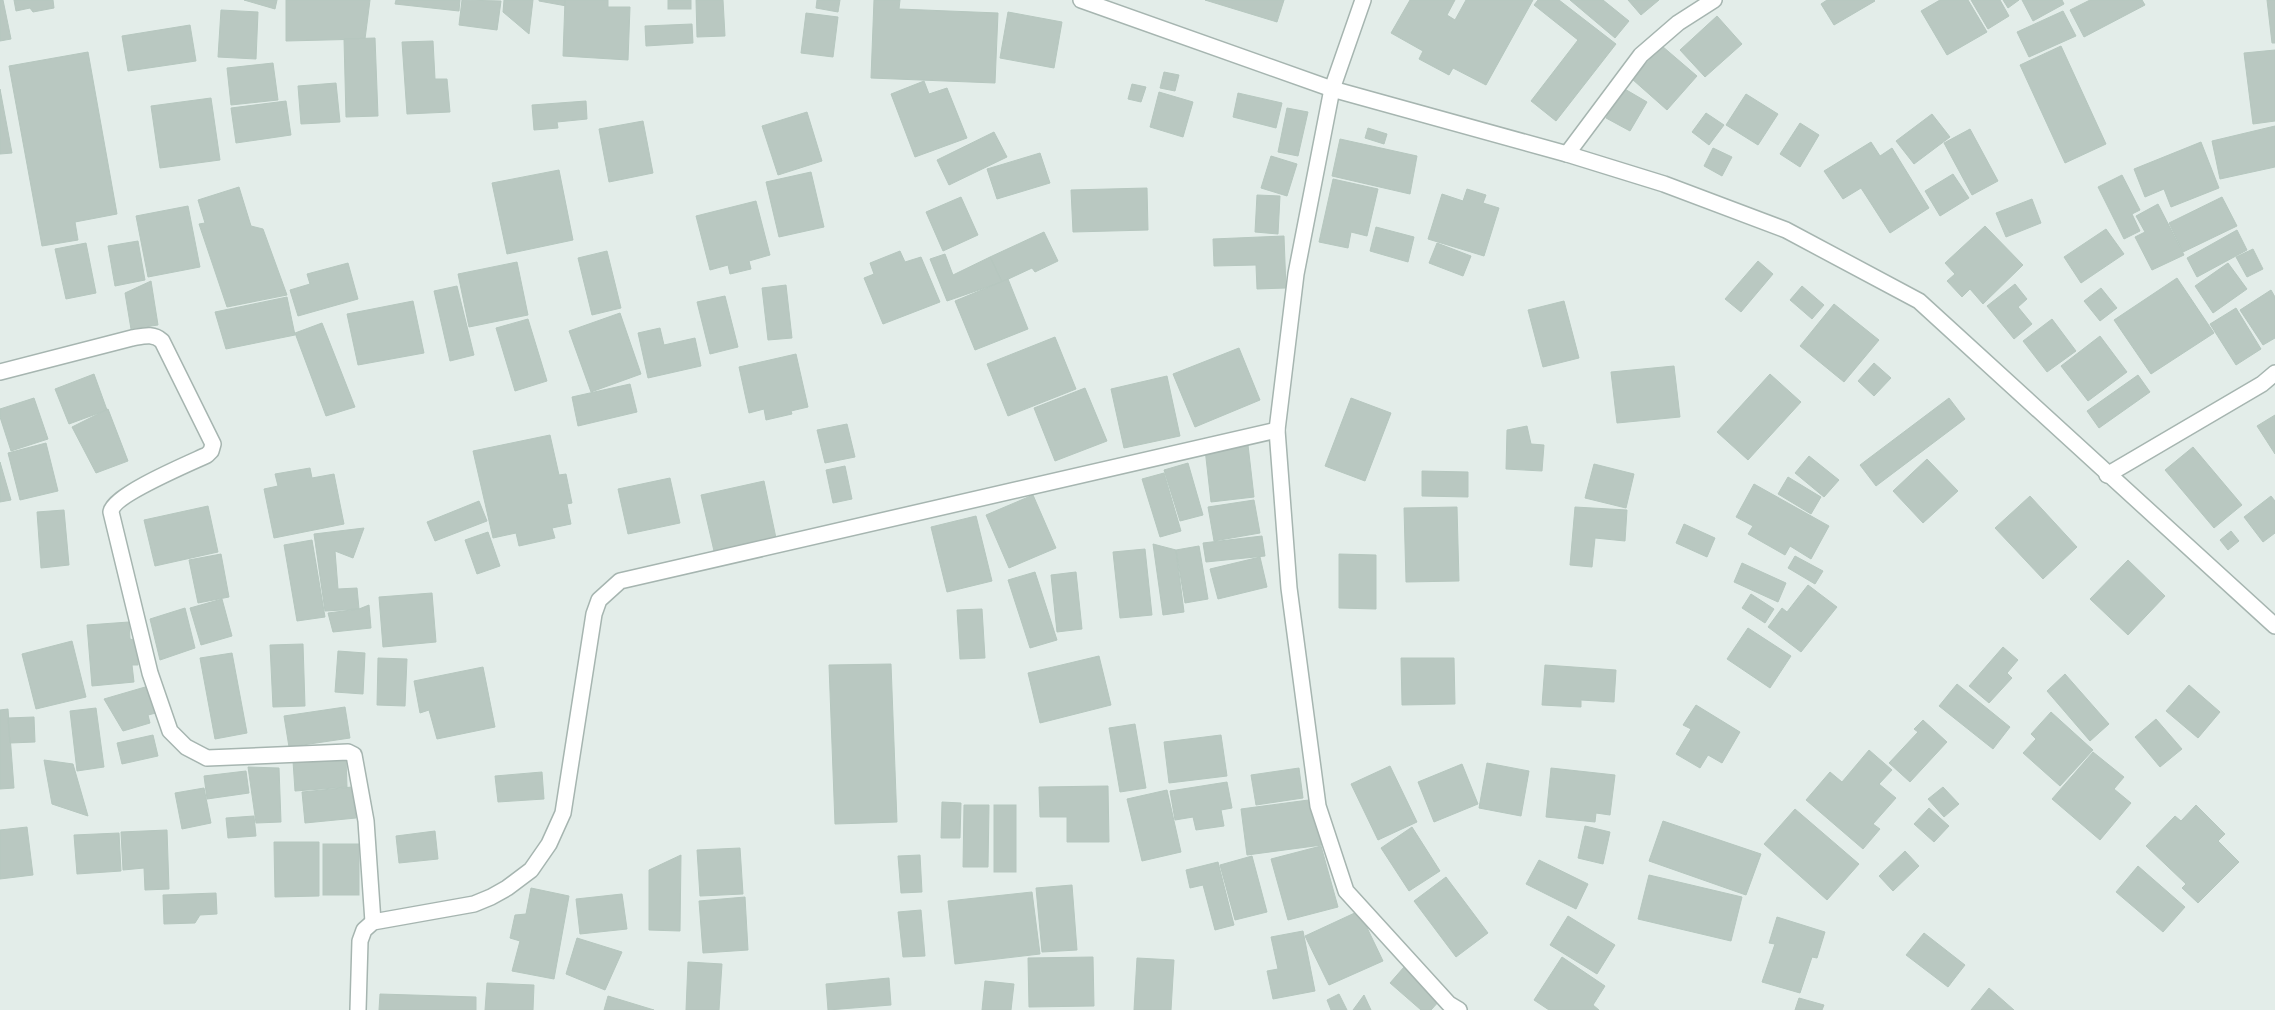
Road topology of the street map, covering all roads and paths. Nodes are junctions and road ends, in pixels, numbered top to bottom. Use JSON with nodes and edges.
{"nodes":[{"id":1,"x":1081,"y":0,"type":"edge"},
{"id":2,"x":1363,"y":0,"type":"edge"},
{"id":3,"x":1714,"y":0,"type":"edge"},
{"id":4,"x":1332,"y":89,"type":"junction"},
{"id":5,"x":1567,"y":154,"type":"junction"},
{"id":6,"x":0,"y":372,"type":"edge"},
{"id":7,"x":2275,"y":373,"type":"edge"},
{"id":8,"x":1278,"y":430,"type":"junction"},
{"id":9,"x":2107,"y":476,"type":"junction"},
{"id":10,"x":2275,"y":626,"type":"edge"},
{"id":11,"x":374,"y":922,"type":"junction"},
{"id":12,"x":358,"y":1010,"type":"edge"},
{"id":13,"x":1459,"y":1010,"type":"edge"}],
"edges":[{"from":1,"to":4,"type":"street"},
{"from":2,"to":4,"type":"street"},
{"from":3,"to":5,"type":"street"},
{"from":4,"to":5,"type":"street"},
{"from":4,"to":8,"type":"street"},
{"from":5,"to":9,"type":"street"},
{"from":6,"to":11,"type":"street"},
{"from":7,"to":9,"type":"street"},
{"from":8,"to":11,"type":"street"},
{"from":8,"to":13,"type":"street"},
{"from":9,"to":10,"type":"street"},
{"from":11,"to":12,"type":"street"}]}
